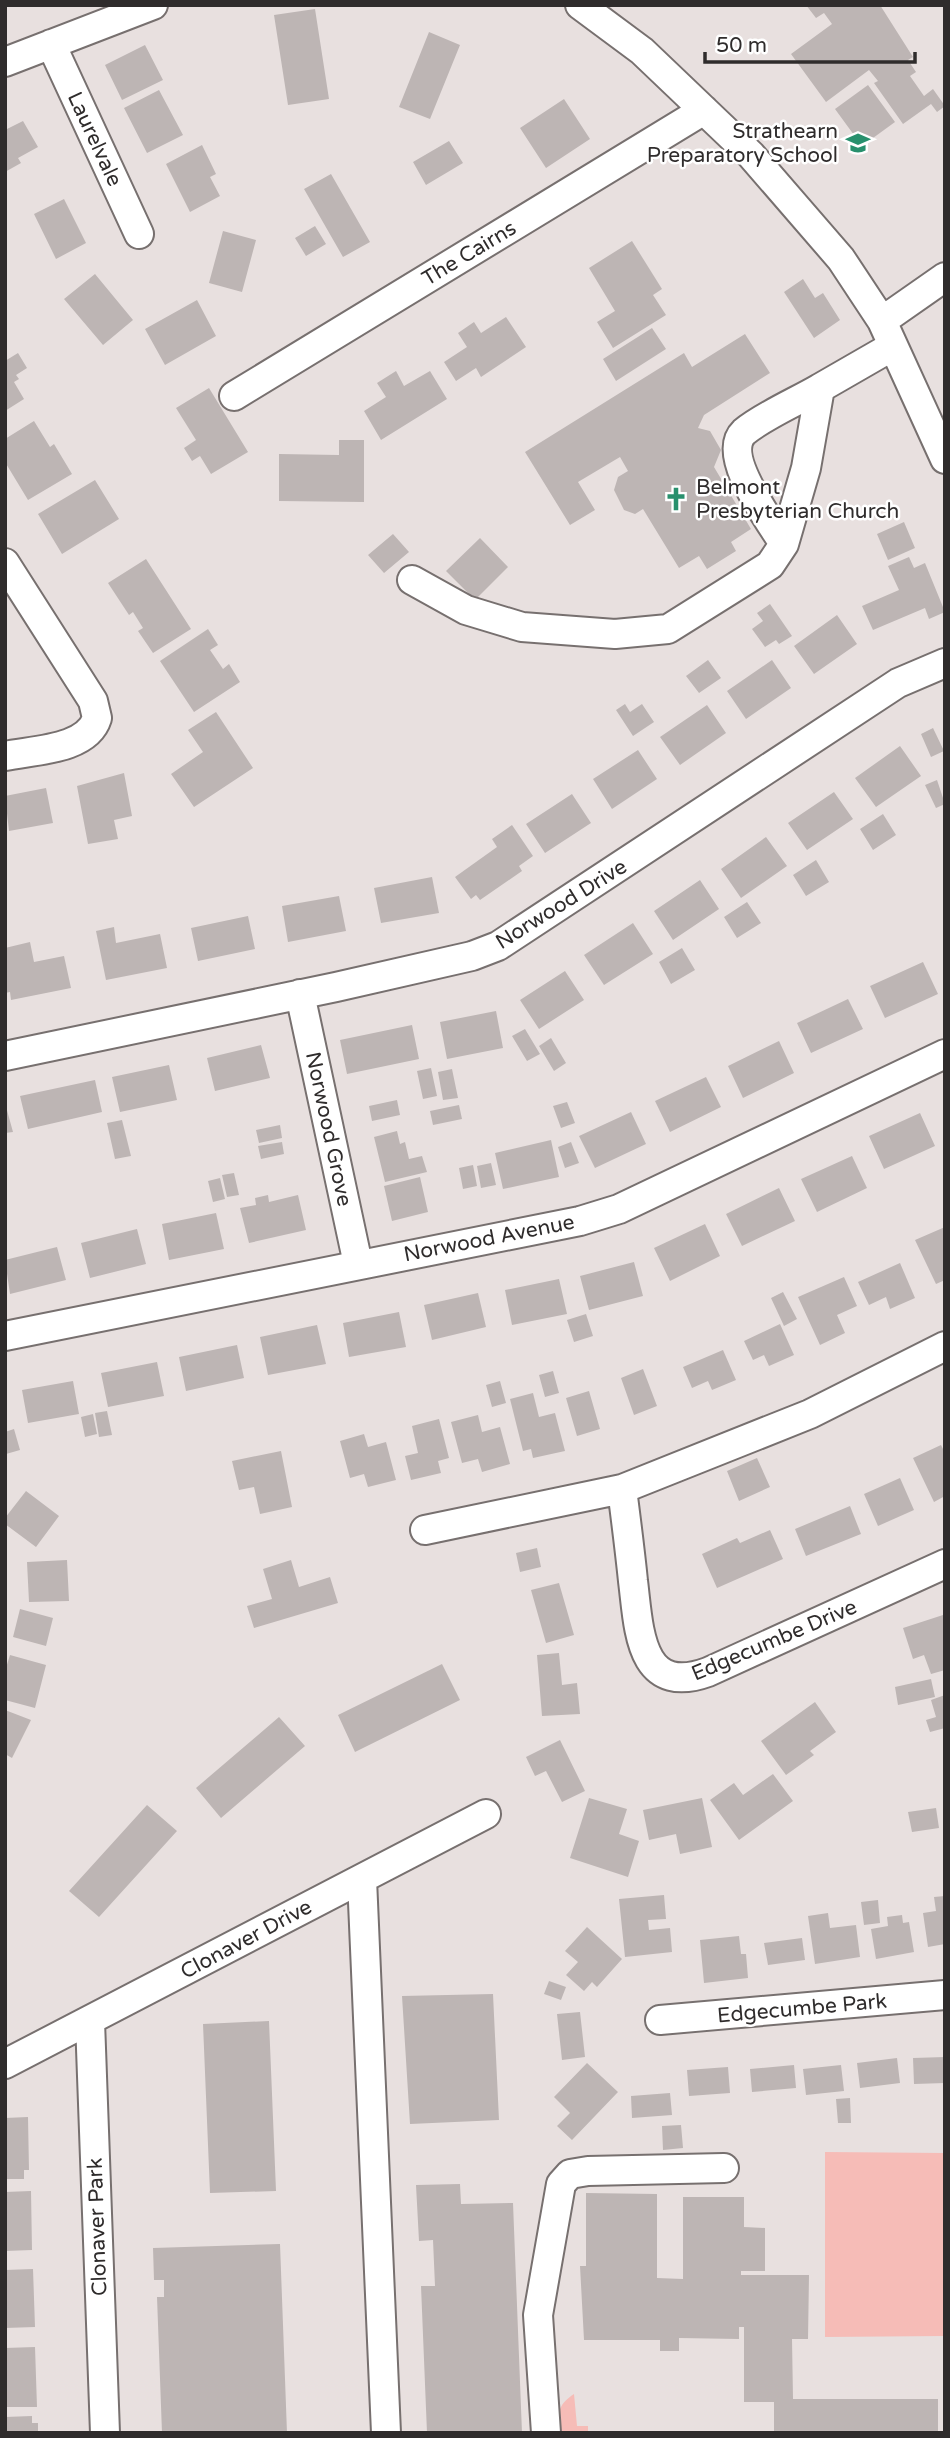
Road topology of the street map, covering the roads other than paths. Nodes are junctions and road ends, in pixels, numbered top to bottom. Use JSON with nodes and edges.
{"nodes":[{"id":1,"x":153,"y":5,"type":"edge"},
{"id":2,"x":580,"y":5,"type":"edge"},
{"id":3,"x":51,"y":44,"type":"junction"},
{"id":4,"x":5,"y":62,"type":"edge"},
{"id":5,"x":704,"y":110,"type":"junction"},
{"id":6,"x":139,"y":234,"type":"dead end"},
{"id":7,"x":945,"y":277,"type":"edge"},
{"id":8,"x":887,"y":333,"type":"junction"},
{"id":9,"x":820,"y":388,"type":"junction"},
{"id":10,"x":234,"y":396,"type":"dead end"},
{"id":11,"x":945,"y":459,"type":"edge"},
{"id":12,"x":784,"y":544,"type":"junction"},
{"id":13,"x":5,"y":563,"type":"edge"},
{"id":14,"x":412,"y":580,"type":"dead end"},
{"id":15,"x":945,"y":663,"type":"edge"},
{"id":16,"x":5,"y":756,"type":"edge"},
{"id":17,"x":300,"y":994,"type":"junction"},
{"id":18,"x":945,"y":1054,"type":"edge"},
{"id":19,"x":5,"y":1056,"type":"edge"},
{"id":20,"x":358,"y":1264,"type":"junction"},
{"id":21,"x":5,"y":1336,"type":"edge"},
{"id":22,"x":945,"y":1346,"type":"edge"},
{"id":23,"x":622,"y":1489,"type":"junction"},
{"id":24,"x":425,"y":1530,"type":"dead end"},
{"id":25,"x":945,"y":1564,"type":"edge"},
{"id":26,"x":486,"y":1814,"type":"dead end"},
{"id":27,"x":362,"y":1879,"type":"junction"},
{"id":28,"x":945,"y":1995,"type":"edge"},
{"id":29,"x":660,"y":2020,"type":"dead end"},
{"id":30,"x":90,"y":2021,"type":"junction"},
{"id":31,"x":5,"y":2064,"type":"edge"},
{"id":32,"x":724,"y":2168,"type":"dead end"},
{"id":33,"x":105,"y":2433,"type":"edge"},
{"id":34,"x":386,"y":2433,"type":"edge"},
{"id":35,"x":546,"y":2433,"type":"edge"}],
"edges":[{"from":1,"to":3,"type":"street"},
{"from":2,"to":5,"type":"street"},
{"from":3,"to":4,"type":"street"},
{"from":3,"to":6,"type":"street","name":"Laurelvale"},
{"from":5,"to":8,"type":"street"},
{"from":5,"to":10,"type":"street","name":"The Cairns"},
{"from":7,"to":8,"type":"street"},
{"from":8,"to":9,"type":"street"},
{"from":8,"to":11,"type":"street"},
{"from":9,"to":12,"type":"street"},
{"from":9,"to":12,"type":"street"},
{"from":12,"to":14,"type":"street"},
{"from":13,"to":16,"type":"street"},
{"from":15,"to":17,"type":"street","name":"Norwood Drive"},
{"from":17,"to":19,"type":"street","name":"Norwood Drive"},
{"from":17,"to":20,"type":"street","name":"Norwood Grove"},
{"from":18,"to":20,"type":"street","name":"Norwood Avenue"},
{"from":20,"to":21,"type":"street","name":"Norwood Avenue"},
{"from":22,"to":23,"type":"street"},
{"from":23,"to":24,"type":"street"},
{"from":23,"to":25,"type":"street","name":"Edgecumbe Drive"},
{"from":26,"to":27,"type":"street","name":"Clonaver Drive"},
{"from":27,"to":30,"type":"street","name":"Clonaver Drive"},
{"from":27,"to":34,"type":"street"},
{"from":28,"to":29,"type":"street","name":"Edgecumbe Park"},
{"from":30,"to":31,"type":"street","name":"Clonaver Drive"},
{"from":30,"to":33,"type":"street","name":"Clonaver Park"},
{"from":32,"to":35,"type":"street"}]}
